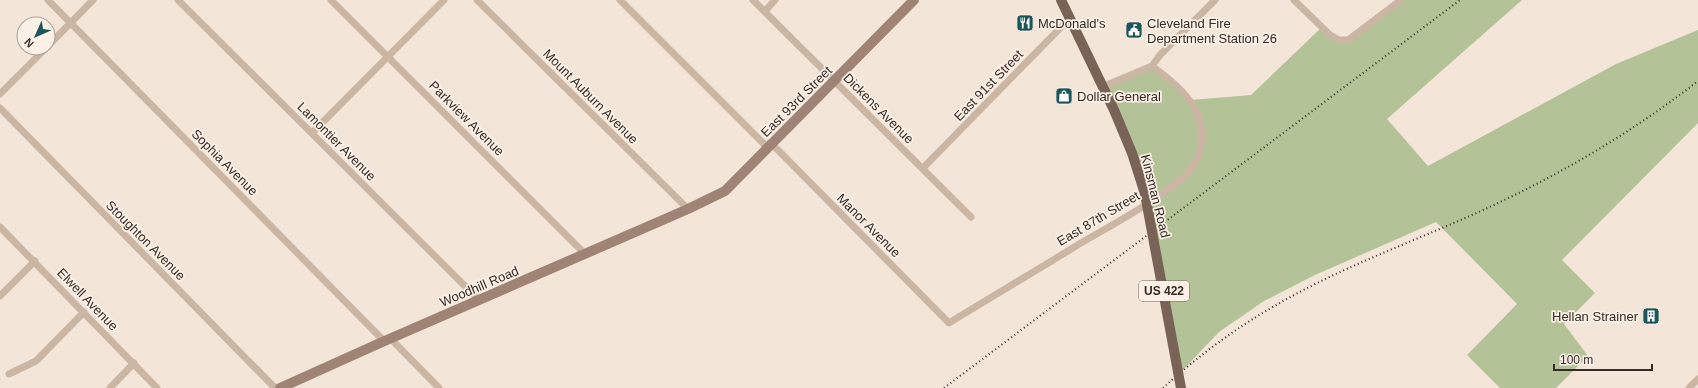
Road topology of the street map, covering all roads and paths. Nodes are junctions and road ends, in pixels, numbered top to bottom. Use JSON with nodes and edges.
{"nodes":[{"id":1,"x":48,"y":0,"type":"edge"},
{"id":2,"x":93,"y":0,"type":"edge"},
{"id":3,"x":178,"y":0,"type":"edge"},
{"id":4,"x":331,"y":0,"type":"edge"},
{"id":5,"x":444,"y":0,"type":"edge"},
{"id":6,"x":477,"y":0,"type":"edge"},
{"id":7,"x":620,"y":0,"type":"edge"},
{"id":8,"x":753,"y":0,"type":"edge"},
{"id":9,"x":775,"y":0,"type":"edge"},
{"id":10,"x":914,"y":0,"type":"edge"},
{"id":11,"x":1061,"y":0,"type":"edge"},
{"id":12,"x":1215,"y":0,"type":"edge"},
{"id":13,"x":1294,"y":0,"type":"edge"},
{"id":14,"x":1401,"y":0,"type":"edge"},
{"id":15,"x":765,"y":11,"type":"junction"},
{"id":16,"x":1070,"y":18,"type":"junction"},
{"id":17,"x":71,"y":23,"type":"junction"},
{"id":18,"x":56,"y":38,"type":"edge"},
{"id":19,"x":38,"y":56,"type":"edge"},
{"id":20,"x":388,"y":56,"type":"junction"},
{"id":21,"x":1152,"y":66,"type":"junction"},
{"id":22,"x":835,"y":81,"type":"junction"},
{"id":23,"x":1102,"y":86,"type":"junction"},
{"id":24,"x":0,"y":94,"type":"edge"},
{"id":25,"x":0,"y":108,"type":"edge"},
{"id":26,"x":312,"y":133,"type":"junction"},
{"id":27,"x":770,"y":146,"type":"junction"},
{"id":28,"x":923,"y":168,"type":"junction"},
{"id":29,"x":688,"y":209,"type":"junction"},
{"id":30,"x":971,"y":217,"type":"dead end"},
{"id":31,"x":0,"y":227,"type":"edge"},
{"id":32,"x":585,"y":254,"type":"junction"},
{"id":33,"x":35,"y":261,"type":"junction"},
{"id":34,"x":0,"y":296,"type":"edge"},
{"id":35,"x":480,"y":300,"type":"junction"},
{"id":36,"x":84,"y":312,"type":"junction"},
{"id":37,"x":949,"y":322,"type":"joint"},
{"id":38,"x":387,"y":340,"type":"junction"},
{"id":39,"x":134,"y":364,"type":"junction"},
{"id":40,"x":9,"y":374,"type":"dead end"},
{"id":41,"x":1698,"y":379,"type":"edge"},
{"id":42,"x":110,"y":388,"type":"edge"},
{"id":43,"x":158,"y":388,"type":"edge"},
{"id":44,"x":275,"y":388,"type":"edge"},
{"id":45,"x":280,"y":388,"type":"edge"},
{"id":46,"x":439,"y":388,"type":"edge"},
{"id":47,"x":1181,"y":388,"type":"edge"},
{"id":48,"x":1689,"y":388,"type":"edge"}],
"edges":[{"from":1,"to":17,"type":"street","name":"Sophia Avenue"},
{"from":2,"to":17,"type":"street"},
{"from":3,"to":26,"type":"street","name":"Lamontier Avenue"},
{"from":4,"to":20,"type":"street","name":"Parkview Avenue"},
{"from":5,"to":20,"type":"street"},
{"from":6,"to":29,"type":"street","name":"Mount Auburn Avenue"},
{"from":7,"to":27,"type":"street","name":"Manor Avenue"},
{"from":8,"to":15,"type":"street","name":"Dickens Avenue"},
{"from":9,"to":15,"type":"street"},
{"from":10,"to":22,"type":"main road","name":"East 93rd Street"},
{"from":11,"to":16,"type":"main road","name":"Kinsman Road","number":"US 422"},
{"from":12,"to":21,"type":"street"},
{"from":13,"to":14,"type":"street"},
{"from":15,"to":22,"type":"street","name":"Dickens Avenue"},
{"from":16,"to":23,"type":"main road","name":"Kinsman Road","number":"US 422"},
{"from":16,"to":28,"type":"street","name":"East 91st Street"},
{"from":17,"to":18,"type":"street"},
{"from":17,"to":38,"type":"street","name":"Sophia Avenue"},
{"from":19,"to":24,"type":"street"},
{"from":20,"to":26,"type":"street"},
{"from":20,"to":32,"type":"street","name":"Parkview Avenue"},
{"from":21,"to":23,"type":"street"},
{"from":21,"to":37,"type":"street","name":"East 87th Street"},
{"from":22,"to":27,"type":"main road","name":"East 93rd Street"},
{"from":22,"to":28,"type":"street","name":"Dickens Avenue"},
{"from":23,"to":47,"type":"main road","name":"Kinsman Road","number":"US 422","bridge":true},
{"from":25,"to":44,"type":"street","name":"Stoughton Avenue"},
{"from":26,"to":35,"type":"street","name":"Lamontier Avenue"},
{"from":27,"to":29,"type":"main road","name":"East 93rd Street"},
{"from":27,"to":37,"type":"street","name":"Manor Avenue"},
{"from":28,"to":30,"type":"street","name":"Dickens Avenue"},
{"from":29,"to":32,"type":"main road","name":"Woodhill Road"},
{"from":31,"to":33,"type":"street","name":"Elwell Avenue"},
{"from":32,"to":35,"type":"main road","name":"Woodhill Road"},
{"from":33,"to":34,"type":"street"},
{"from":33,"to":36,"type":"street","name":"Elwell Avenue"},
{"from":35,"to":38,"type":"main road","name":"Woodhill Road"},
{"from":36,"to":39,"type":"street","name":"Elwell Avenue"},
{"from":36,"to":40,"type":"street"},
{"from":38,"to":45,"type":"main road","name":"Woodhill Road"},
{"from":38,"to":46,"type":"street","name":"Sophia Avenue"},
{"from":39,"to":42,"type":"street"},
{"from":39,"to":43,"type":"street","name":"Elwell Avenue"},
{"from":41,"to":48,"type":"street"}]}
